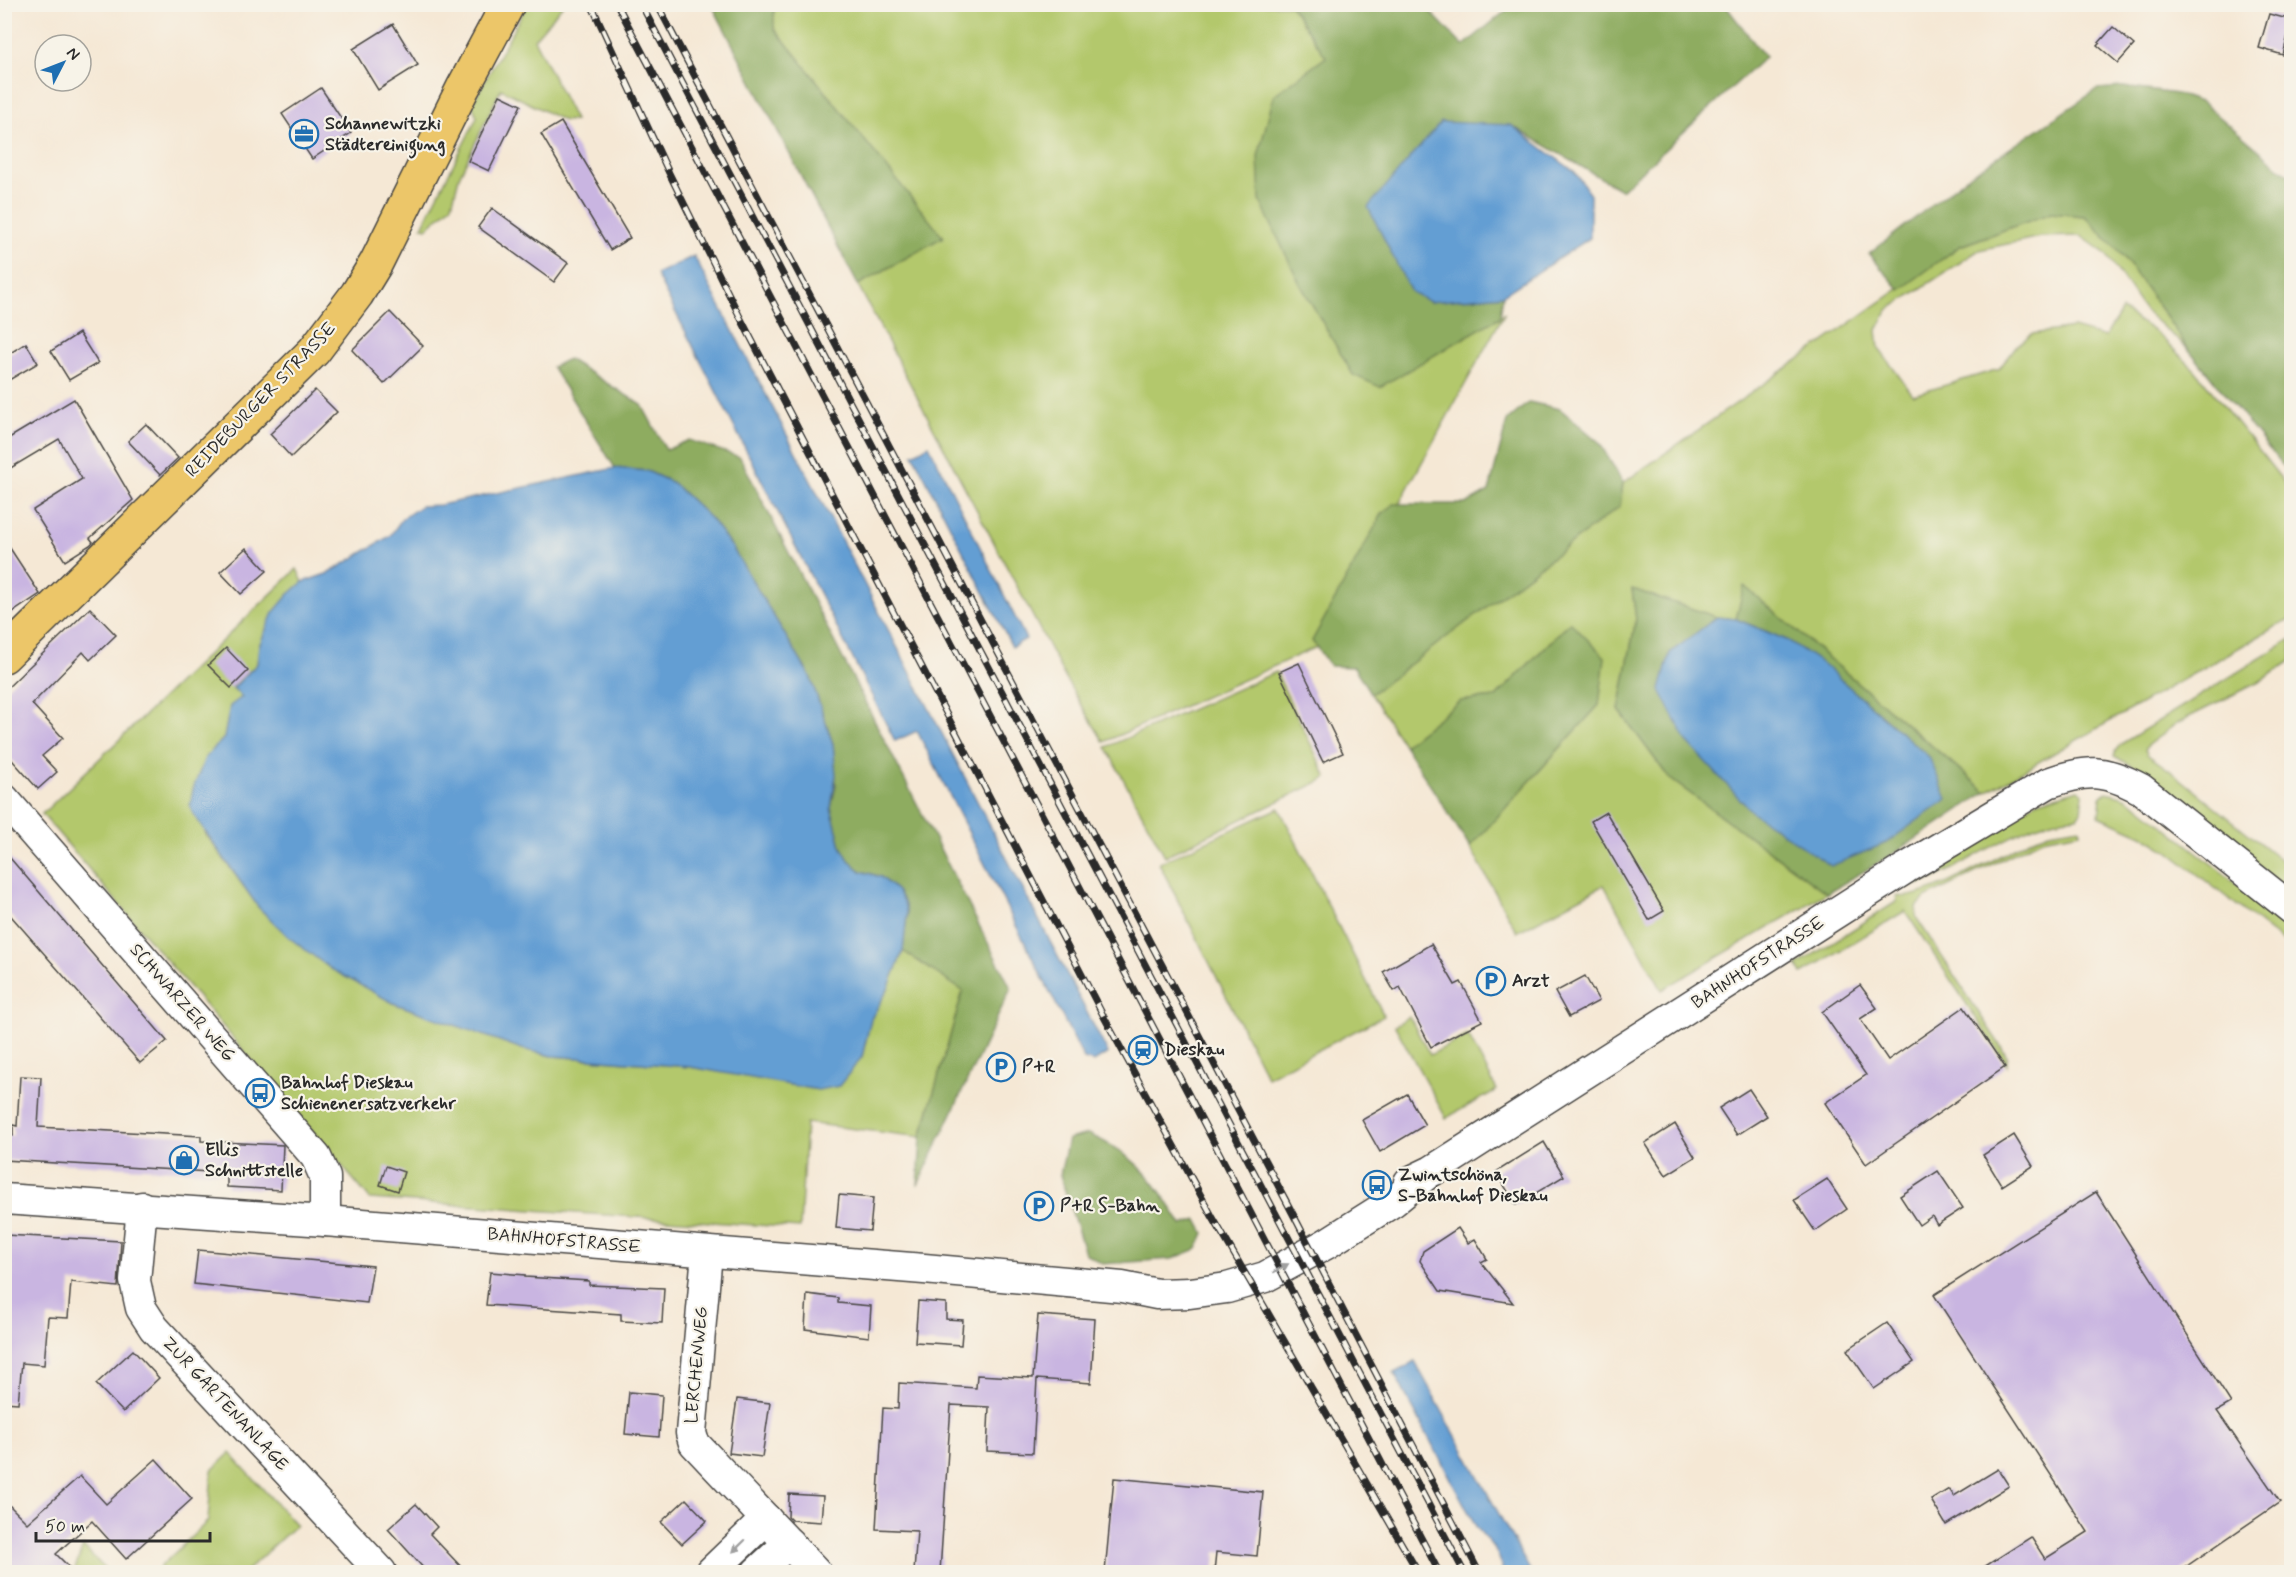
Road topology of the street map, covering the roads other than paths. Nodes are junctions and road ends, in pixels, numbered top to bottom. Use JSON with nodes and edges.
{"nodes":[{"id":1,"x":508,"y":4,"type":"edge"},
{"id":2,"x":4,"y":656,"type":"edge"},
{"id":3,"x":4,"y":799,"type":"edge"},
{"id":4,"x":2292,"y":909,"type":"edge"},
{"id":5,"x":4,"y":1199,"type":"edge"},
{"id":6,"x":142,"y":1208,"type":"junction"},
{"id":7,"x":325,"y":1221,"type":"junction"},
{"id":8,"x":707,"y":1253,"type":"junction"},
{"id":9,"x":766,"y":1519,"type":"junction"},
{"id":10,"x":789,"y":1544,"type":"junction"},
{"id":11,"x":381,"y":1572,"type":"edge"},
{"id":12,"x":711,"y":1572,"type":"edge"},
{"id":13,"x":757,"y":1572,"type":"edge"},
{"id":14,"x":816,"y":1572,"type":"edge"}],
"edges":[{"from":1,"to":2,"type":"main road","name":"REIDEBURGER STRASSE"},
{"from":3,"to":7,"type":"street","name":"SCHWARZER WEG"},
{"from":4,"to":8,"type":"street","name":"BAHNHOFSTRASSE"},
{"from":5,"to":6,"type":"street","name":"BAHNHOFSTRASSE"},
{"from":6,"to":7,"type":"street","name":"BAHNHOFSTRASSE"},
{"from":6,"to":11,"type":"street","name":"ZUR GARTENANLAGE"},
{"from":7,"to":8,"type":"street","name":"BAHNHOFSTRASSE"},
{"from":8,"to":9,"type":"street","name":"LERCHENWEG"},
{"from":9,"to":10,"type":"street","name":"LERCHENWEG"},
{"from":9,"to":12,"type":"street","one_way":true},
{"from":10,"to":13,"type":"street"},
{"from":10,"to":14,"type":"street","name":"LERCHENWEG"}]}
